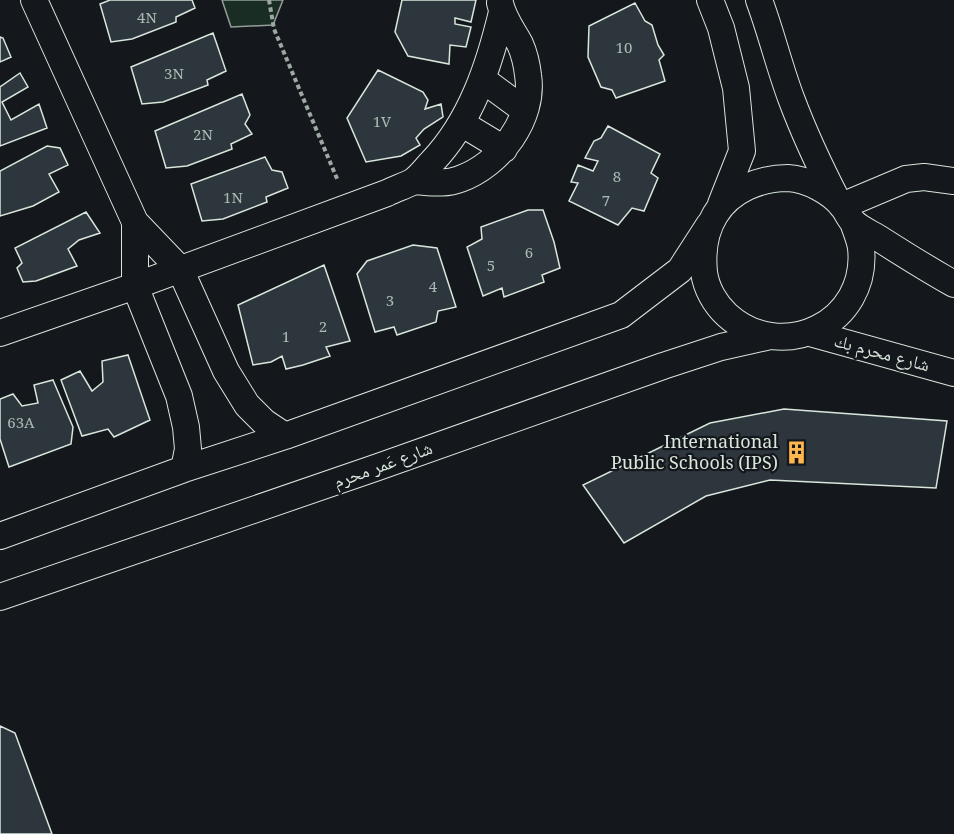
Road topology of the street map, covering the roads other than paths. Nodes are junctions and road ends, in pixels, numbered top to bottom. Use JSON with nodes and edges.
{"nodes":[{"id":1,"x":34,"y":0,"type":"edge"},
{"id":2,"x":710,"y":0,"type":"edge"},
{"id":3,"x":759,"y":0,"type":"edge"},
{"id":4,"x":501,"y":6,"type":"edge"},
{"id":5,"x":482,"y":79,"type":"junction"},
{"id":6,"x":524,"y":110,"type":"junction"},
{"id":7,"x":461,"y":123,"type":"junction"},
{"id":8,"x":504,"y":149,"type":"junction"},
{"id":9,"x":414,"y":181,"type":"junction"},
{"id":10,"x":954,"y":181,"type":"edge"},
{"id":11,"x":844,"y":210,"type":"junction"},
{"id":12,"x":714,"y":216,"type":"junction"},
{"id":13,"x":135,"y":222,"type":"junction"},
{"id":14,"x":180,"y":268,"type":"junction"},
{"id":15,"x":954,"y":284,"type":"edge"},
{"id":16,"x":135,"y":286,"type":"junction"},
{"id":17,"x":0,"y":333,"type":"edge"},
{"id":18,"x":810,"y":333,"type":"junction"},
{"id":19,"x":766,"y":337,"type":"junction"},
{"id":20,"x":954,"y":372,"type":"edge"},
{"id":21,"x":285,"y":436,"type":"junction"},
{"id":22,"x":184,"y":469,"type":"junction"},
{"id":23,"x":0,"y":536,"type":"edge"},
{"id":24,"x":0,"y":597,"type":"edge"}],
"edges":[{"from":1,"to":13,"type":"street"},
{"from":2,"to":12,"type":"street"},
{"from":3,"to":11,"type":"street"},
{"from":4,"to":5,"type":"street"},
{"from":4,"to":6,"type":"street"},
{"from":5,"to":6,"type":"street"},
{"from":5,"to":7,"type":"street"},
{"from":6,"to":8,"type":"street"},
{"from":7,"to":8,"type":"street"},
{"from":7,"to":9,"type":"street"},
{"from":8,"to":9,"type":"street"},
{"from":9,"to":14,"type":"street"},
{"from":10,"to":11,"type":"street"},
{"from":11,"to":12,"type":"street"},
{"from":11,"to":15,"type":"street"},
{"from":11,"to":18,"type":"street"},
{"from":12,"to":19,"type":"street"},
{"from":12,"to":21,"type":"street"},
{"from":13,"to":14,"type":"street"},
{"from":13,"to":16,"type":"street"},
{"from":14,"to":16,"type":"street"},
{"from":14,"to":21,"type":"street"},
{"from":16,"to":17,"type":"street"},
{"from":16,"to":22,"type":"street"},
{"from":18,"to":19,"type":"street"},
{"from":18,"to":20,"type":"street","name":"شارع محرم بك"},
{"from":19,"to":24,"type":"street","name":"شارع عَمر محرم"},
{"from":21,"to":22,"type":"street"},
{"from":22,"to":23,"type":"street"}]}
